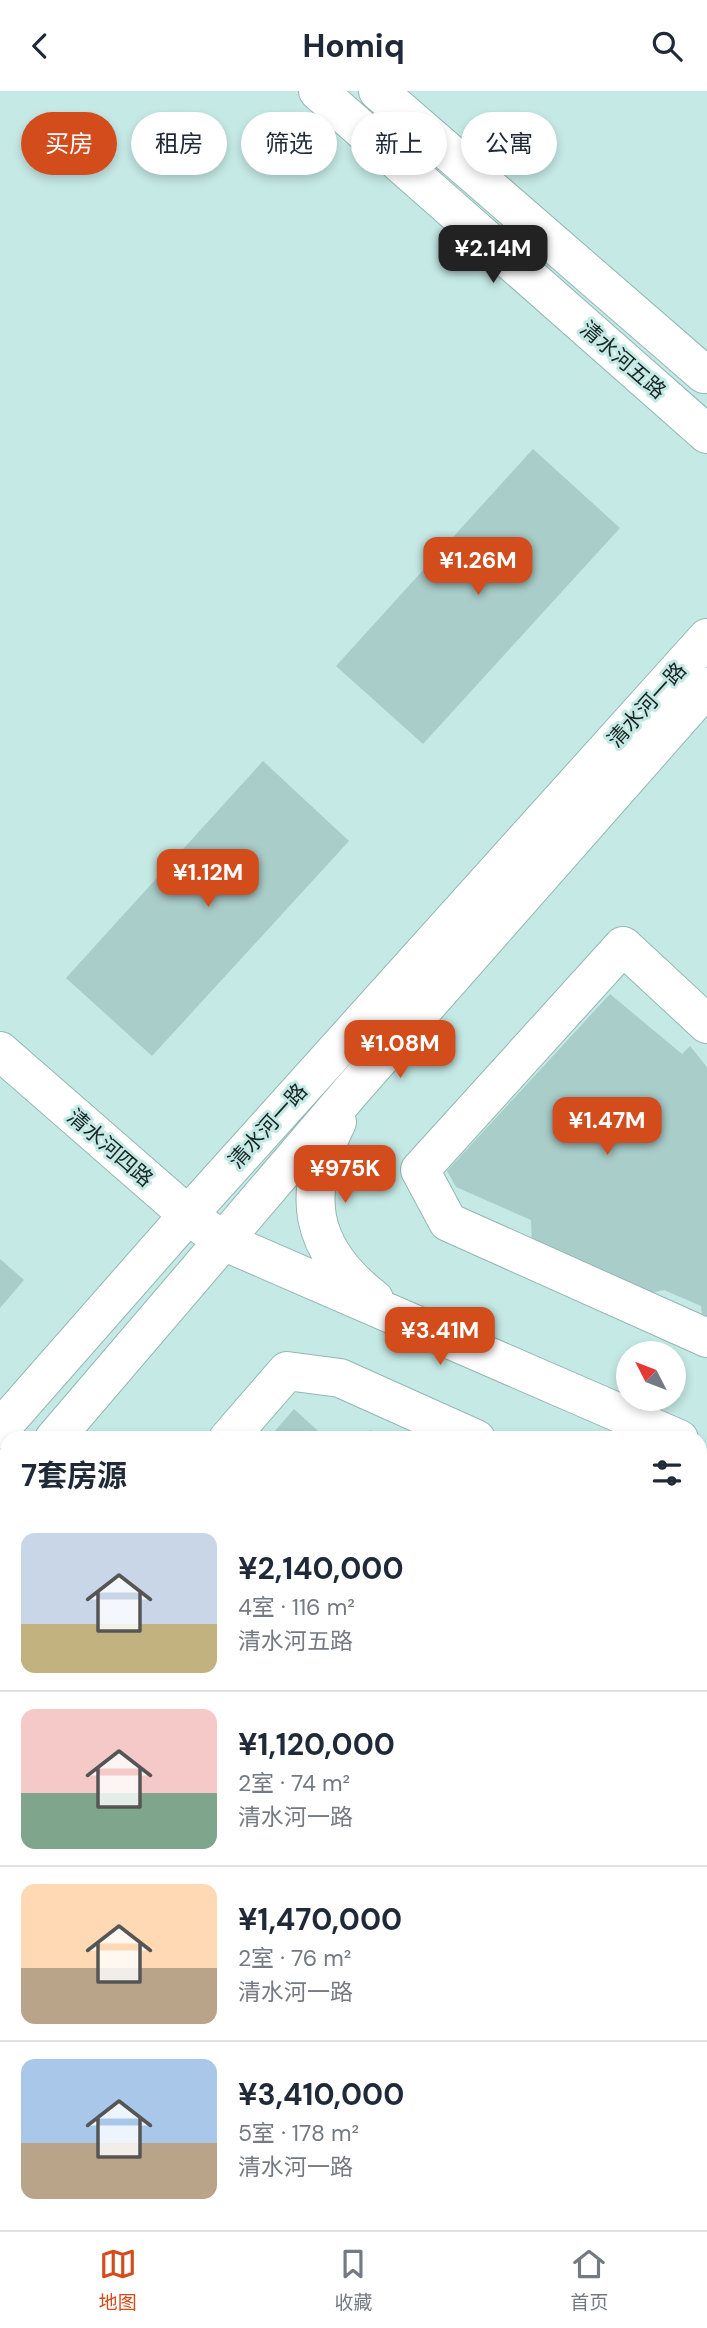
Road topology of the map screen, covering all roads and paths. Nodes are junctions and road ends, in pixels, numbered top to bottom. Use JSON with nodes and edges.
{"nodes":[{"id":1,"x":318,"y":91,"type":"edge"},
{"id":2,"x":378,"y":91,"type":"edge"},
{"id":3,"x":704,"y":374,"type":"dead end"},
{"id":4,"x":707,"y":434,"type":"edge"},
{"id":5,"x":707,"y":638,"type":"edge"},
{"id":6,"x":707,"y":687,"type":"edge"},
{"id":7,"x":707,"y":1024,"type":"edge"},
{"id":8,"x":0,"y":1051,"type":"edge"},
{"id":9,"x":353,"y":1089,"type":"junction"},
{"id":10,"x":188,"y":1215,"type":"junction"},
{"id":11,"x":223,"y":1241,"type":"junction"},
{"id":12,"x":392,"y":1314,"type":"junction"},
{"id":13,"x":666,"y":1338,"type":"edge"},
{"id":14,"x":707,"y":1338,"type":"edge"},
{"id":15,"x":631,"y":1418,"type":"edge"},
{"id":16,"x":0,"y":1429,"type":"edge"},
{"id":17,"x":61,"y":1431,"type":"edge"},
{"id":18,"x":235,"y":1431,"type":"edge"},
{"id":19,"x":458,"y":1431,"type":"edge"},
{"id":20,"x":661,"y":1431,"type":"edge"}],
"edges":[{"from":1,"to":4,"type":"street","name":"清水河五路"},
{"from":2,"to":3,"type":"street"},
{"from":5,"to":10,"type":"street","name":"清水河一路"},
{"from":6,"to":9,"type":"street","name":"清水河一路"},
{"from":7,"to":13,"type":"street"},
{"from":8,"to":10,"type":"street","name":"清水河四路"},
{"from":9,"to":11,"type":"street","name":"清水河一路"},
{"from":9,"to":12,"type":"street"},
{"from":10,"to":11,"type":"street","name":"清水河四路"},
{"from":10,"to":16,"type":"street","name":"清水河一路"},
{"from":11,"to":12,"type":"street","name":"清水河四路"},
{"from":11,"to":17,"type":"street","name":"清水河一路"},
{"from":12,"to":15,"type":"street","name":"清水河四路"},
{"from":13,"to":14,"type":"street"},
{"from":15,"to":20,"type":"street","name":"清水河四路"},
{"from":18,"to":19,"type":"street"}]}
